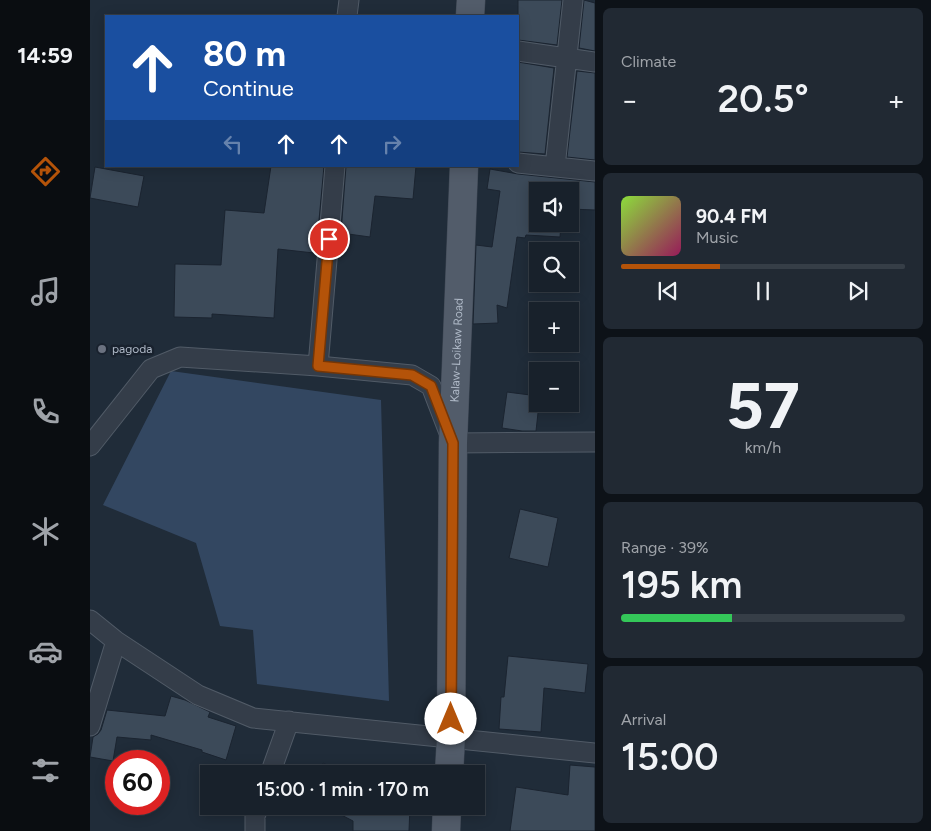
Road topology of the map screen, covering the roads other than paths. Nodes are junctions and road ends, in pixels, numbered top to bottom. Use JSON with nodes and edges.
{"nodes":[{"id":1,"x":349,"y":0,"type":"edge"},
{"id":2,"x":471,"y":0,"type":"edge"},
{"id":3,"x":573,"y":0,"type":"edge"},
{"id":4,"x":347,"y":15,"type":"edge"},
{"id":5,"x":470,"y":15,"type":"edge"},
{"id":6,"x":519,"y":51,"type":"edge"},
{"id":7,"x":567,"y":59,"type":"junction"},
{"id":8,"x":595,"y":62,"type":"edge"},
{"id":9,"x":519,"y":163,"type":"edge"},
{"id":10,"x":335,"y":167,"type":"edge"},
{"id":11,"x":464,"y":167,"type":"edge"},
{"id":12,"x":555,"y":167,"type":"junction"},
{"id":13,"x":595,"y":171,"type":"edge"},
{"id":14,"x":318,"y":366,"type":"junction"},
{"id":15,"x":595,"y":442,"type":"edge"},
{"id":16,"x":453,"y":443,"type":"junction"},
{"id":17,"x":90,"y":446,"type":"edge"},
{"id":18,"x":90,"y":620,"type":"edge"},
{"id":19,"x":116,"y":641,"type":"junction"},
{"id":20,"x":289,"y":721,"type":"junction"},
{"id":21,"x":90,"y":726,"type":"edge"},
{"id":22,"x":451,"y":737,"type":"junction"},
{"id":23,"x":595,"y":752,"type":"edge"},
{"id":24,"x":273,"y":765,"type":"edge"},
{"id":25,"x":449,"y":765,"type":"edge"},
{"id":26,"x":255,"y":815,"type":"edge"},
{"id":27,"x":447,"y":815,"type":"edge"},
{"id":28,"x":255,"y":831,"type":"edge"},
{"id":29,"x":446,"y":831,"type":"edge"}],
"edges":[{"from":1,"to":4,"type":"street"},
{"from":2,"to":5,"type":"main road"},
{"from":3,"to":7,"type":"street"},
{"from":6,"to":7,"type":"street"},
{"from":7,"to":8,"type":"street"},
{"from":7,"to":12,"type":"street"},
{"from":9,"to":12,"type":"street"},
{"from":10,"to":14,"type":"street"},
{"from":11,"to":16,"type":"main road","name":"Kalaw-Loikaw Road"},
{"from":12,"to":13,"type":"street"},
{"from":14,"to":16,"type":"street"},
{"from":14,"to":17,"type":"street"},
{"from":15,"to":16,"type":"street"},
{"from":16,"to":22,"type":"main road","name":"Kalaw-Loikaw Road"},
{"from":18,"to":19,"type":"street"},
{"from":19,"to":20,"type":"street"},
{"from":19,"to":21,"type":"street"},
{"from":20,"to":22,"type":"street"},
{"from":20,"to":24,"type":"street"},
{"from":22,"to":23,"type":"street"},
{"from":22,"to":25,"type":"main road","name":"Kalaw-Loikaw Road"},
{"from":26,"to":28,"type":"street"},
{"from":27,"to":29,"type":"main road"}]}
